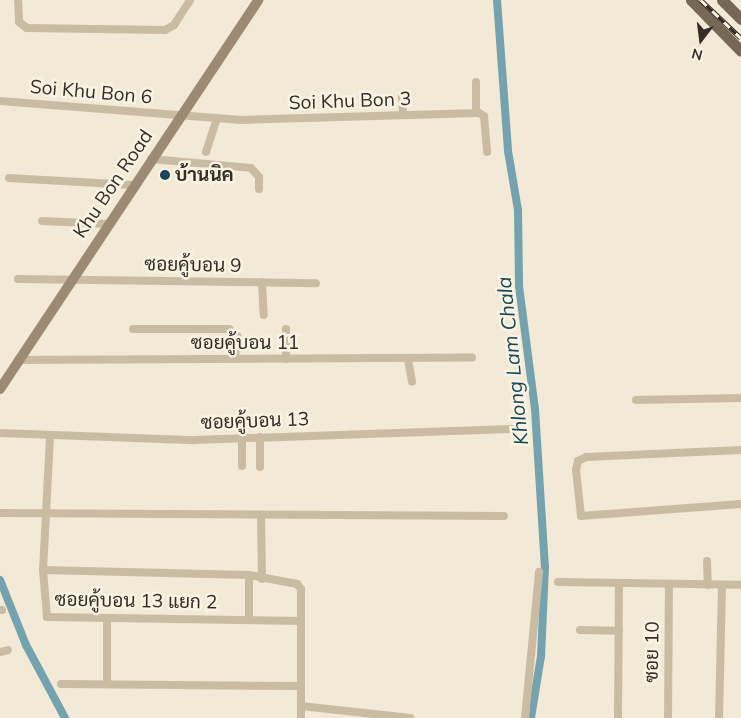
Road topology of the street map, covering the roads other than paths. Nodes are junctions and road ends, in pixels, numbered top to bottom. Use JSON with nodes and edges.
{"nodes":[{"id":1,"x":18,"y":0,"type":"edge"},
{"id":2,"x":190,"y":0,"type":"edge"},
{"id":3,"x":258,"y":0,"type":"edge"},
{"id":4,"x":690,"y":0,"type":"edge"},
{"id":5,"x":722,"y":0,"type":"edge"},
{"id":6,"x":741,"y":19,"type":"edge"},
{"id":7,"x":741,"y":51,"type":"edge"},
{"id":8,"x":476,"y":82,"type":"dead end"},
{"id":9,"x":402,"y":95,"type":"dead end"},
{"id":10,"x":0,"y":101,"type":"edge"},
{"id":11,"x":476,"y":113,"type":"junction"},
{"id":12,"x":403,"y":115,"type":"junction"},
{"id":13,"x":180,"y":117,"type":"junction"},
{"id":14,"x":217,"y":118,"type":"junction"},
{"id":15,"x":206,"y":152,"type":"dead end"},
{"id":16,"x":487,"y":152,"type":"dead end"},
{"id":17,"x":151,"y":159,"type":"junction"},
{"id":18,"x":10,"y":178,"type":"dead end"},
{"id":19,"x":133,"y":184,"type":"junction"},
{"id":20,"x":260,"y":189,"type":"dead end"},
{"id":21,"x":42,"y":221,"type":"dead end"},
{"id":22,"x":108,"y":224,"type":"junction"},
{"id":23,"x":18,"y":279,"type":"dead end"},
{"id":24,"x":69,"y":280,"type":"junction"},
{"id":25,"x":262,"y":282,"type":"junction"},
{"id":26,"x":316,"y":283,"type":"dead end"},
{"id":27,"x":264,"y":314,"type":"dead end"},
{"id":28,"x":133,"y":329,"type":"dead end"},
{"id":29,"x":286,"y":329,"type":"dead end"},
{"id":30,"x":408,"y":358,"type":"junction"},
{"id":31,"x":472,"y":358,"type":"dead end"},
{"id":32,"x":235,"y":359,"type":"junction"},
{"id":33,"x":286,"y":359,"type":"junction"},
{"id":34,"x":18,"y":360,"type":"junction"},
{"id":35,"x":412,"y":382,"type":"dead end"},
{"id":36,"x":0,"y":389,"type":"edge"},
{"id":37,"x":741,"y":398,"type":"edge"},
{"id":38,"x":636,"y":400,"type":"dead end"},
{"id":39,"x":512,"y":429,"type":"dead end"},
{"id":40,"x":0,"y":434,"type":"edge"},
{"id":41,"x":50,"y":436,"type":"junction"},
{"id":42,"x":242,"y":437,"type":"junction"},
{"id":43,"x":260,"y":437,"type":"junction"},
{"id":44,"x":741,"y":450,"type":"edge"},
{"id":45,"x":242,"y":466,"type":"dead end"},
{"id":46,"x":260,"y":467,"type":"dead end"},
{"id":47,"x":741,"y":504,"type":"edge"},
{"id":48,"x":47,"y":512,"type":"junction"},
{"id":49,"x":0,"y":513,"type":"edge"},
{"id":50,"x":261,"y":515,"type":"junction"},
{"id":51,"x":504,"y":516,"type":"dead end"},
{"id":52,"x":707,"y":562,"type":"dead end"},
{"id":53,"x":43,"y":570,"type":"junction"},
{"id":54,"x":539,"y":572,"type":"dead end"},
{"id":55,"x":249,"y":575,"type":"junction"},
{"id":56,"x":262,"y":580,"type":"junction"},
{"id":57,"x":558,"y":582,"type":"dead end"},
{"id":58,"x":619,"y":585,"type":"junction"},
{"id":59,"x":708,"y":585,"type":"junction"},
{"id":60,"x":722,"y":585,"type":"junction"},
{"id":61,"x":741,"y":585,"type":"edge"},
{"id":62,"x":670,"y":586,"type":"junction"},
{"id":63,"x":108,"y":619,"type":"junction"},
{"id":64,"x":249,"y":619,"type":"junction"},
{"id":65,"x":300,"y":621,"type":"junction"},
{"id":66,"x":580,"y":630,"type":"dead end"},
{"id":67,"x":619,"y":631,"type":"junction"},
{"id":68,"x":61,"y":684,"type":"dead end"},
{"id":69,"x":107,"y":684,"type":"junction"},
{"id":70,"x":301,"y":686,"type":"junction"},
{"id":71,"x":301,"y":706,"type":"junction"},
{"id":72,"x":301,"y":718,"type":"edge"},
{"id":73,"x":410,"y":718,"type":"edge"},
{"id":74,"x":525,"y":718,"type":"edge"},
{"id":75,"x":618,"y":718,"type":"edge"},
{"id":76,"x":668,"y":718,"type":"edge"},
{"id":77,"x":719,"y":718,"type":"edge"}],
"edges":[{"from":1,"to":2,"type":"street"},
{"from":3,"to":13,"type":"main road","name":"Khu Bon Road"},
{"from":4,"to":7,"type":"main road"},
{"from":5,"to":6,"type":"main road"},
{"from":8,"to":11,"type":"street"},
{"from":9,"to":12,"type":"street"},
{"from":10,"to":13,"type":"street","name":"Soi Khu Bon 6"},
{"from":11,"to":12,"type":"street","name":"Soi Khu Bon 3"},
{"from":11,"to":16,"type":"street"},
{"from":12,"to":14,"type":"street","name":"Soi Khu Bon 3"},
{"from":13,"to":14,"type":"street","name":"Soi Khu Bon 3"},
{"from":13,"to":17,"type":"main road","name":"Khu Bon Road"},
{"from":14,"to":15,"type":"street"},
{"from":17,"to":19,"type":"main road","name":"Khu Bon Road"},
{"from":17,"to":20,"type":"street"},
{"from":18,"to":19,"type":"street"},
{"from":19,"to":22,"type":"main road","name":"Khu Bon Road"},
{"from":21,"to":22,"type":"street"},
{"from":22,"to":24,"type":"main road","name":"Khu Bon Road"},
{"from":23,"to":24,"type":"street","name":"ซอยคู้บอน 9"},
{"from":24,"to":25,"type":"street","name":"ซอยคู้บอน 9"},
{"from":24,"to":34,"type":"main road","name":"Khu Bon Road"},
{"from":25,"to":26,"type":"street","name":"ซอยคู้บอน 9"},
{"from":25,"to":27,"type":"street"},
{"from":28,"to":32,"type":"street"},
{"from":29,"to":33,"type":"street"},
{"from":30,"to":31,"type":"street","name":"ซอยคู้บอน 11"},
{"from":30,"to":33,"type":"street","name":"ซอยคู้บอน 11"},
{"from":30,"to":35,"type":"street"},
{"from":32,"to":33,"type":"street","name":"ซอยคู้บอน 11"},
{"from":32,"to":34,"type":"street","name":"ซอยคู้บอน 11"},
{"from":34,"to":36,"type":"main road","name":"Khu Bon Road"},
{"from":37,"to":38,"type":"street"},
{"from":39,"to":43,"type":"street","name":"ซอยคู้บอน 13"},
{"from":40,"to":41,"type":"street","name":"ซอยคู้บอน 13"},
{"from":41,"to":42,"type":"street","name":"ซอยคู้บอน 13"},
{"from":41,"to":48,"type":"street","name":"ซอยคู้บอน 13 แยก 2"},
{"from":42,"to":43,"type":"street","name":"ซอยคู้บอน 13"},
{"from":42,"to":45,"type":"street"},
{"from":43,"to":46,"type":"street"},
{"from":44,"to":47,"type":"street"},
{"from":48,"to":49,"type":"street"},
{"from":48,"to":50,"type":"street"},
{"from":48,"to":53,"type":"street","name":"ซอยคู้บอน 13 แยก 2"},
{"from":50,"to":51,"type":"street"},
{"from":50,"to":56,"type":"street"},
{"from":52,"to":59,"type":"street"},
{"from":53,"to":55,"type":"street"},
{"from":53,"to":63,"type":"street","name":"ซอยคู้บอน 13 แยก 2"},
{"from":54,"to":74,"type":"street"},
{"from":55,"to":56,"type":"street"},
{"from":55,"to":64,"type":"street"},
{"from":56,"to":65,"type":"street"},
{"from":57,"to":58,"type":"street"},
{"from":58,"to":62,"type":"street"},
{"from":58,"to":67,"type":"street"},
{"from":59,"to":60,"type":"street"},
{"from":59,"to":62,"type":"street"},
{"from":60,"to":61,"type":"street"},
{"from":60,"to":77,"type":"street"},
{"from":62,"to":76,"type":"street","name":"ซอย 10"},
{"from":63,"to":64,"type":"street","name":"ซอยคู้บอน 13 แยก 2"},
{"from":63,"to":69,"type":"street"},
{"from":64,"to":65,"type":"street","name":"ซอยคู้บอน 13 แยก 2"},
{"from":65,"to":70,"type":"street"},
{"from":66,"to":67,"type":"street"},
{"from":67,"to":75,"type":"street"},
{"from":68,"to":69,"type":"street"},
{"from":69,"to":70,"type":"street"},
{"from":70,"to":71,"type":"street"},
{"from":71,"to":72,"type":"street"},
{"from":71,"to":73,"type":"street"}]}
